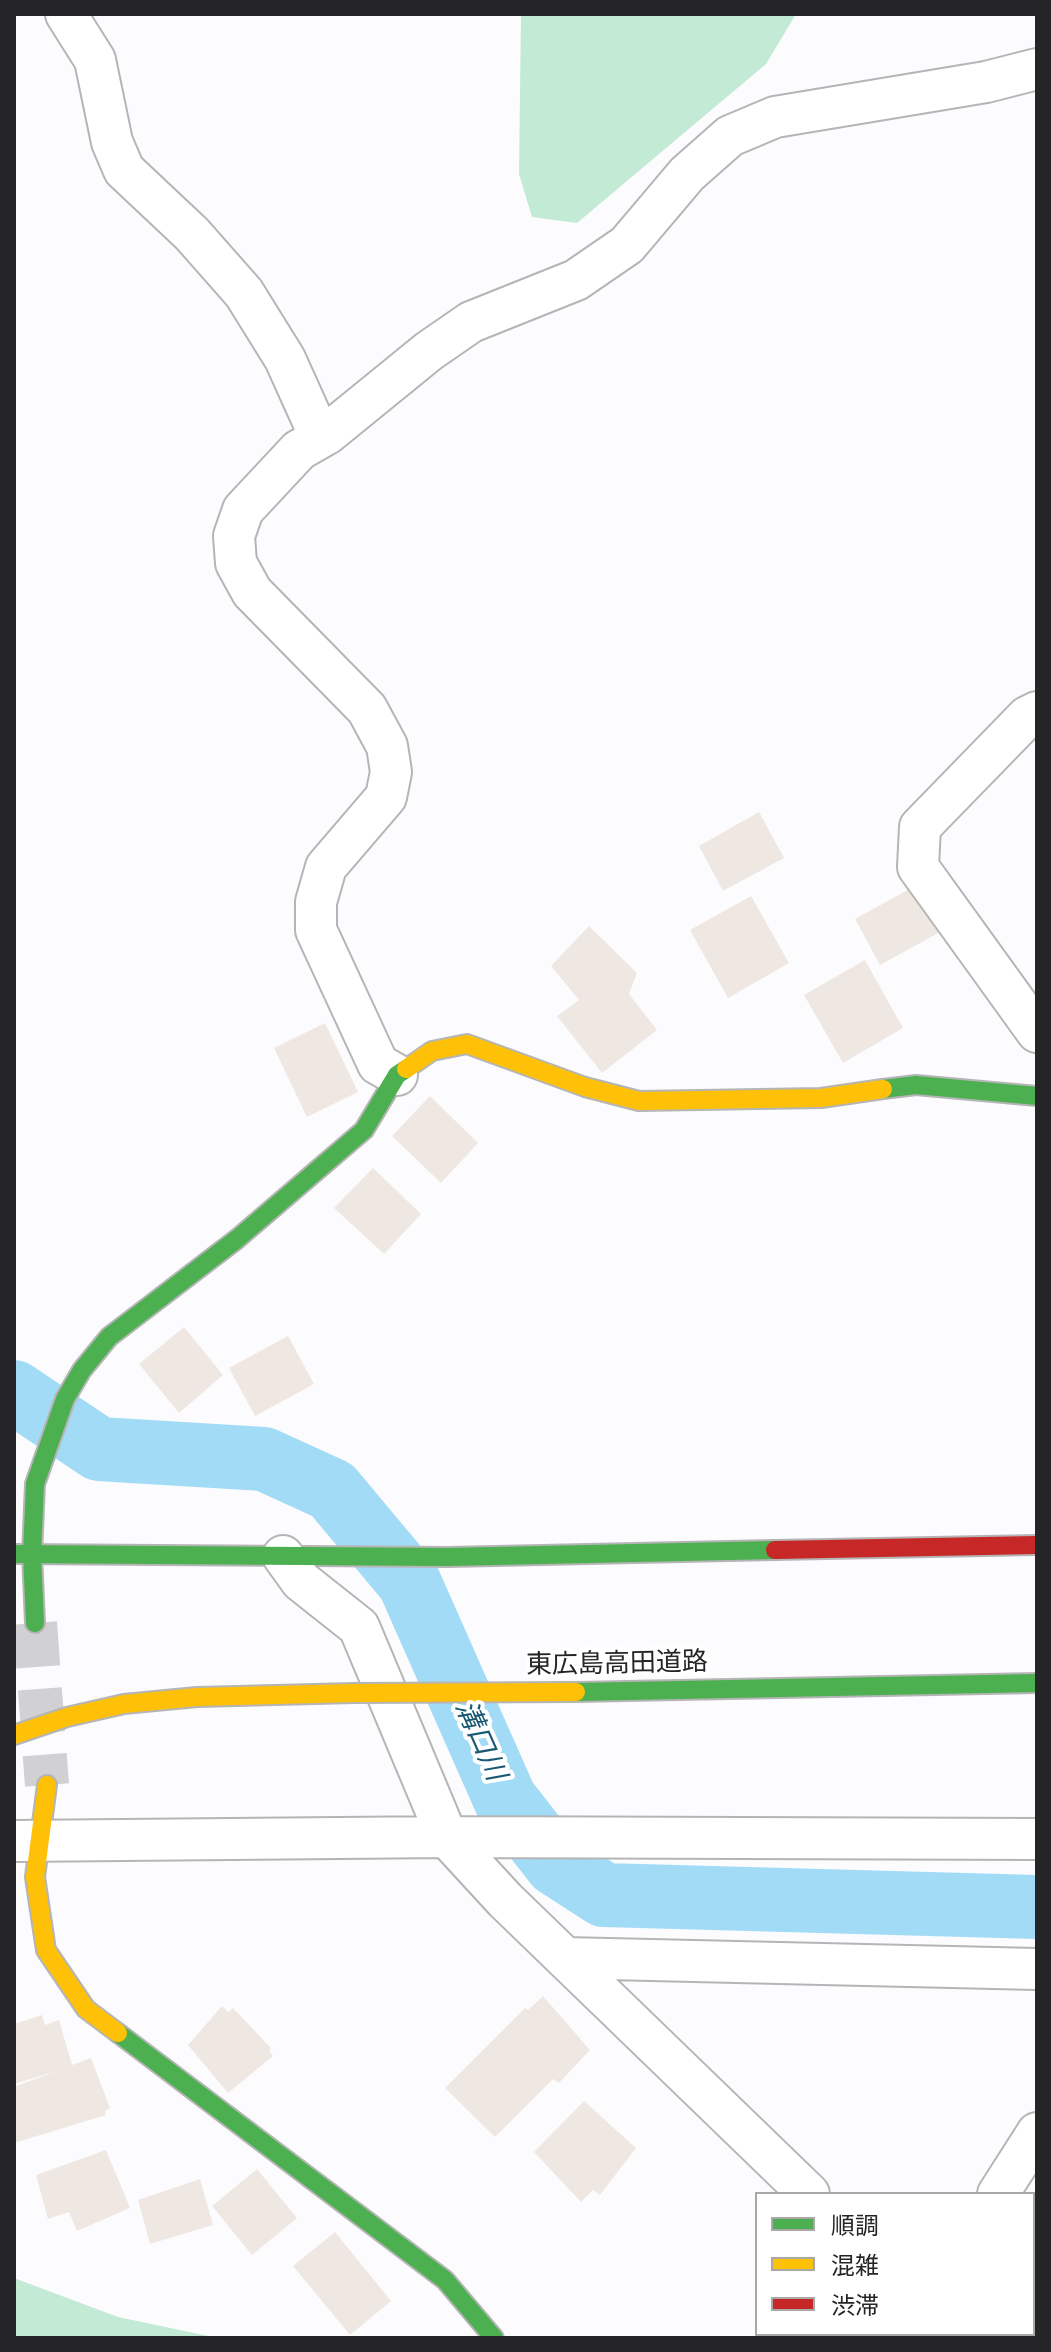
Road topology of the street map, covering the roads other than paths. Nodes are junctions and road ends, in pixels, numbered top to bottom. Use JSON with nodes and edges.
{"nodes":[{"id":1,"x":66,"y":14,"type":"edge"},
{"id":2,"x":1037,"y":69,"type":"edge"},
{"id":3,"x":327,"y":434,"type":"junction"},
{"id":4,"x":1037,"y":712,"type":"edge"},
{"id":5,"x":1037,"y":1032,"type":"edge"},
{"id":6,"x":397,"y":1075,"type":"junction"},
{"id":7,"x":1037,"y":1096,"type":"edge"},
{"id":8,"x":30,"y":1469,"type":"edge"},
{"id":9,"x":1037,"y":1545,"type":"edge"},
{"id":10,"x":23,"y":1554,"type":"edge"},
{"id":11,"x":283,"y":1556,"type":"junction"},
{"id":12,"x":35,"y":1623,"type":"tunnel mouth"},
{"id":13,"x":1037,"y":1683,"type":"edge"},
{"id":14,"x":14,"y":1735,"type":"edge"},
{"id":15,"x":47,"y":1785,"type":"tunnel mouth"},
{"id":16,"x":447,"y":1837,"type":"junction"},
{"id":17,"x":1037,"y":1839,"type":"edge"},
{"id":18,"x":28,"y":1841,"type":"edge"},
{"id":19,"x":565,"y":1958,"type":"junction"},
{"id":20,"x":1037,"y":1969,"type":"edge"},
{"id":21,"x":1037,"y":2133,"type":"edge"},
{"id":22,"x":807,"y":2192,"type":"edge"},
{"id":23,"x":999,"y":2192,"type":"edge"},
{"id":24,"x":494,"y":2338,"type":"edge"}],
"edges":[{"from":1,"to":3,"type":"street"},
{"from":2,"to":3,"type":"street"},
{"from":3,"to":6,"type":"street"},
{"from":4,"to":5,"type":"street"},
{"from":6,"to":7,"type":"main road"},
{"from":6,"to":8,"type":"main road"},
{"from":8,"to":10,"type":"main road"},
{"from":9,"to":11,"type":"main road"},
{"from":10,"to":11,"type":"main road"},
{"from":10,"to":12,"type":"main road"},
{"from":11,"to":16,"type":"street"},
{"from":13,"to":14,"type":"main road","name":"東広島高田道路","bridge":true},
{"from":15,"to":18,"type":"main road"},
{"from":16,"to":17,"type":"street"},
{"from":16,"to":18,"type":"street"},
{"from":16,"to":19,"type":"street"},
{"from":18,"to":24,"type":"main road"},
{"from":19,"to":20,"type":"street"},
{"from":19,"to":22,"type":"street"},
{"from":21,"to":23,"type":"street"}]}
